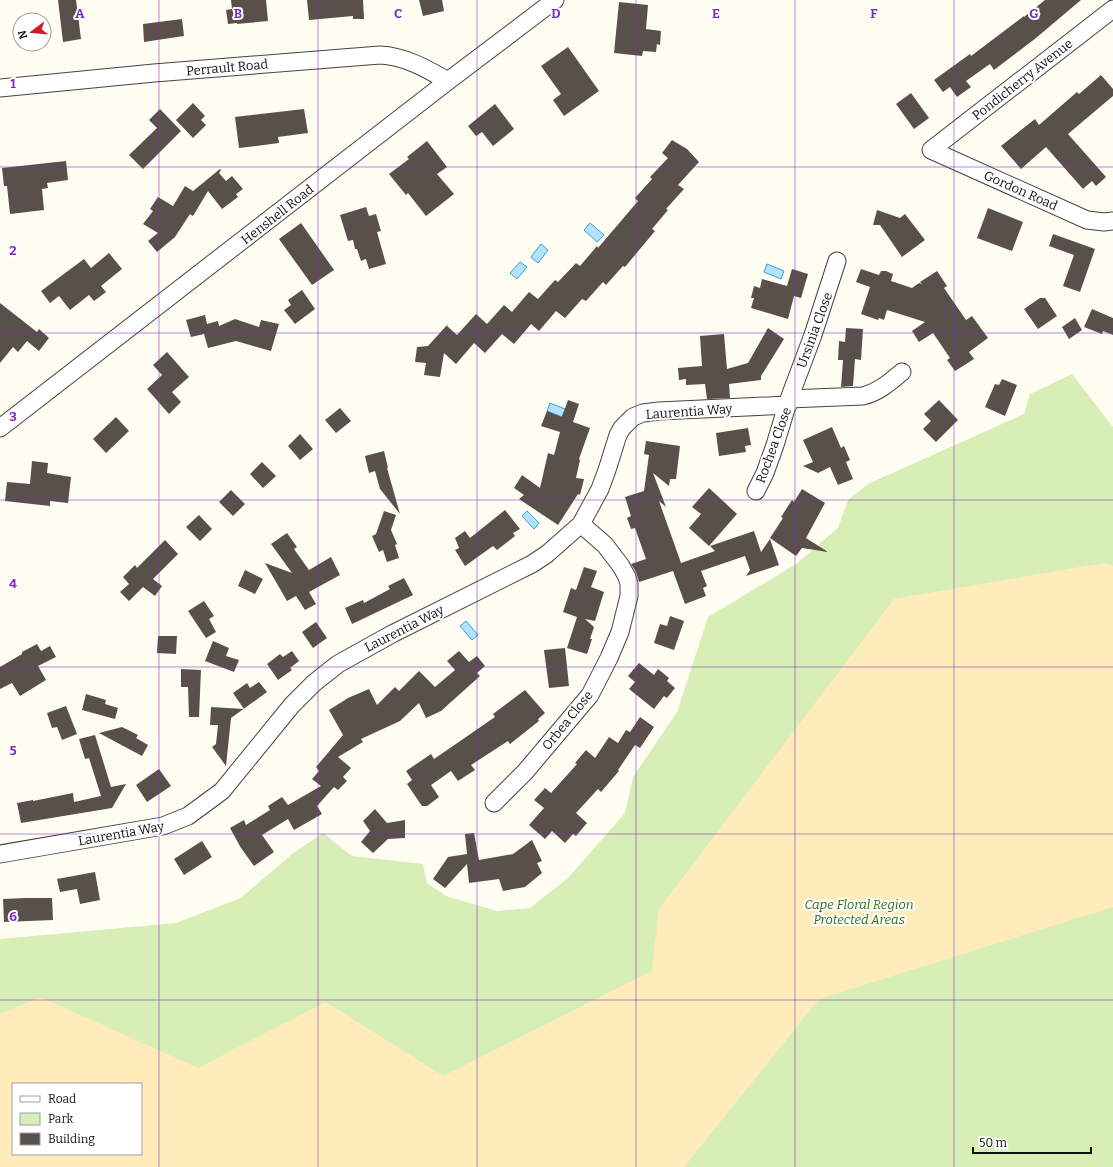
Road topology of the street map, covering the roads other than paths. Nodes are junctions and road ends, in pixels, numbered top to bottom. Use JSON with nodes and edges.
{"nodes":[{"id":1,"x":555,"y":0,"type":"edge"},
{"id":2,"x":1113,"y":9,"type":"edge"},
{"id":3,"x":448,"y":81,"type":"junction"},
{"id":4,"x":0,"y":88,"type":"edge"},
{"id":5,"x":931,"y":150,"type":"joint"},
{"id":6,"x":1113,"y":221,"type":"edge"},
{"id":7,"x":837,"y":261,"type":"dead end"},
{"id":8,"x":902,"y":372,"type":"dead end"},
{"id":9,"x":789,"y":402,"type":"junction"},
{"id":10,"x":0,"y":428,"type":"edge"},
{"id":11,"x":756,"y":491,"type":"dead end"},
{"id":12,"x":581,"y":524,"type":"junction"},
{"id":13,"x":494,"y":803,"type":"dead end"},
{"id":14,"x":0,"y":854,"type":"edge"}],
"edges":[{"from":1,"to":3,"type":"street","name":"Henshell Road"},
{"from":2,"to":5,"type":"street","name":"Pondicherry Avenue"},
{"from":3,"to":4,"type":"street","name":"Perrault Road"},
{"from":3,"to":10,"type":"street","name":"Henshell Road"},
{"from":5,"to":6,"type":"street","name":"Gordon Road"},
{"from":7,"to":9,"type":"street","name":"Ursinia Close"},
{"from":8,"to":9,"type":"street","name":"Laurentia Way"},
{"from":9,"to":11,"type":"street","name":"Rochea Close"},
{"from":9,"to":12,"type":"street","name":"Laurentia Way"},
{"from":12,"to":13,"type":"street","name":"Orbea Close"},
{"from":12,"to":14,"type":"street","name":"Laurentia Way"}]}
